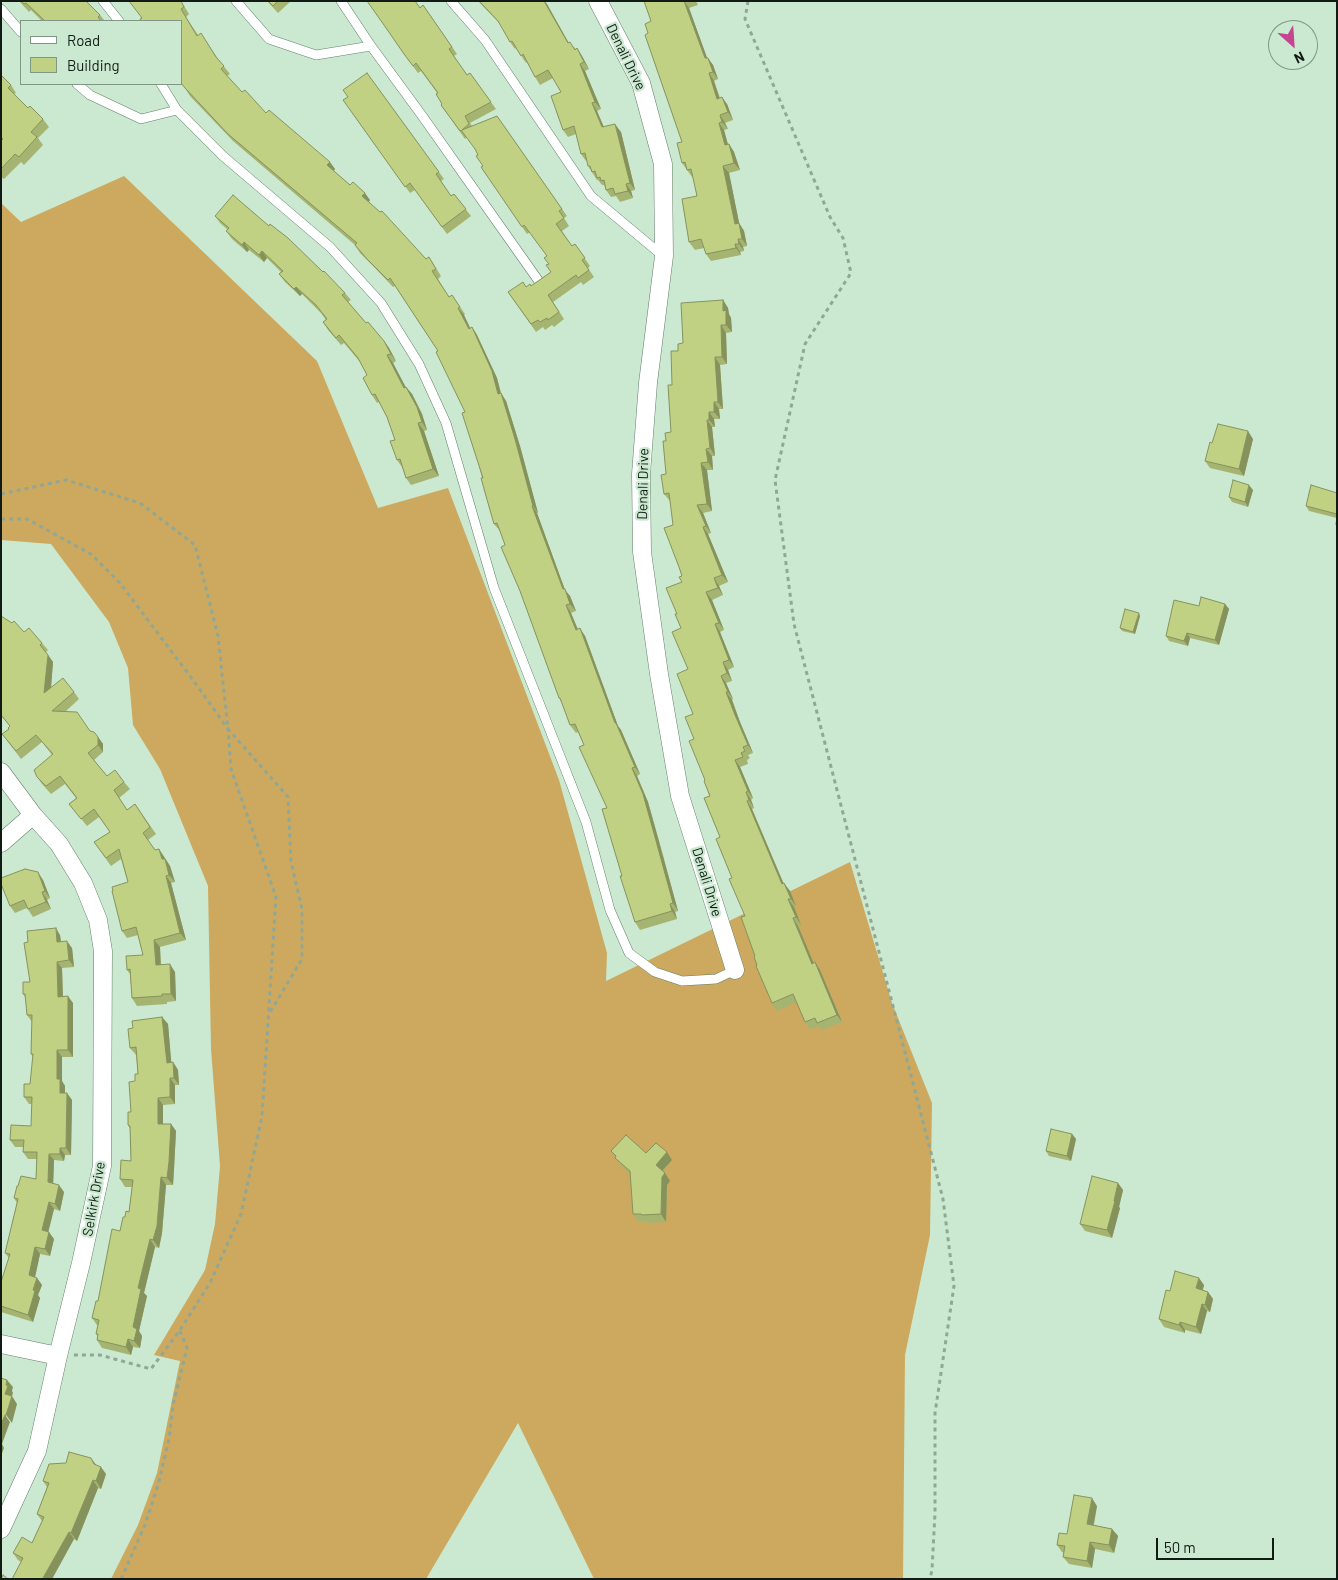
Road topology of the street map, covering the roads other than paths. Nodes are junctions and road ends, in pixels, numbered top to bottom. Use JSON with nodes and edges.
{"nodes":[{"id":1,"x":103,"y":1,"type":"edge"},
{"id":2,"x":236,"y":1,"type":"edge"},
{"id":3,"x":342,"y":1,"type":"edge"},
{"id":4,"x":451,"y":1,"type":"edge"},
{"id":5,"x":598,"y":1,"type":"edge"},
{"id":6,"x":1,"y":9,"type":"edge"},
{"id":7,"x":117,"y":20,"type":"edge"},
{"id":8,"x":20,"y":31,"type":"edge"},
{"id":9,"x":371,"y":46,"type":"junction"},
{"id":10,"x":78,"y":85,"type":"edge"},
{"id":11,"x":162,"y":85,"type":"edge"},
{"id":12,"x":177,"y":110,"type":"junction"},
{"id":13,"x":664,"y":256,"type":"junction"},
{"id":14,"x":538,"y":280,"type":"edge"},
{"id":15,"x":1,"y":772,"type":"edge"},
{"id":16,"x":33,"y":815,"type":"junction"},
{"id":17,"x":1,"y":843,"type":"edge"},
{"id":18,"x":735,"y":970,"type":"joint"},
{"id":19,"x":1,"y":1344,"type":"edge"},
{"id":20,"x":58,"y":1356,"type":"junction"},
{"id":21,"x":1,"y":1529,"type":"edge"}],
"edges":[{"from":1,"to":7,"type":"lane"},
{"from":2,"to":9,"type":"lane"},
{"from":3,"to":9,"type":"lane"},
{"from":4,"to":13,"type":"lane"},
{"from":5,"to":13,"type":"street","name":"Denali Drive"},
{"from":6,"to":8,"type":"lane"},
{"from":9,"to":14,"type":"lane"},
{"from":10,"to":12,"type":"lane"},
{"from":11,"to":12,"type":"lane"},
{"from":12,"to":18,"type":"lane"},
{"from":13,"to":18,"type":"street","name":"Denali Drive"},
{"from":15,"to":16,"type":"street","name":"Selkirk Drive"},
{"from":16,"to":17,"type":"street"},
{"from":16,"to":20,"type":"street","name":"Selkirk Drive"},
{"from":19,"to":20,"type":"street"},
{"from":20,"to":21,"type":"street","name":"Selkirk Drive"}]}
